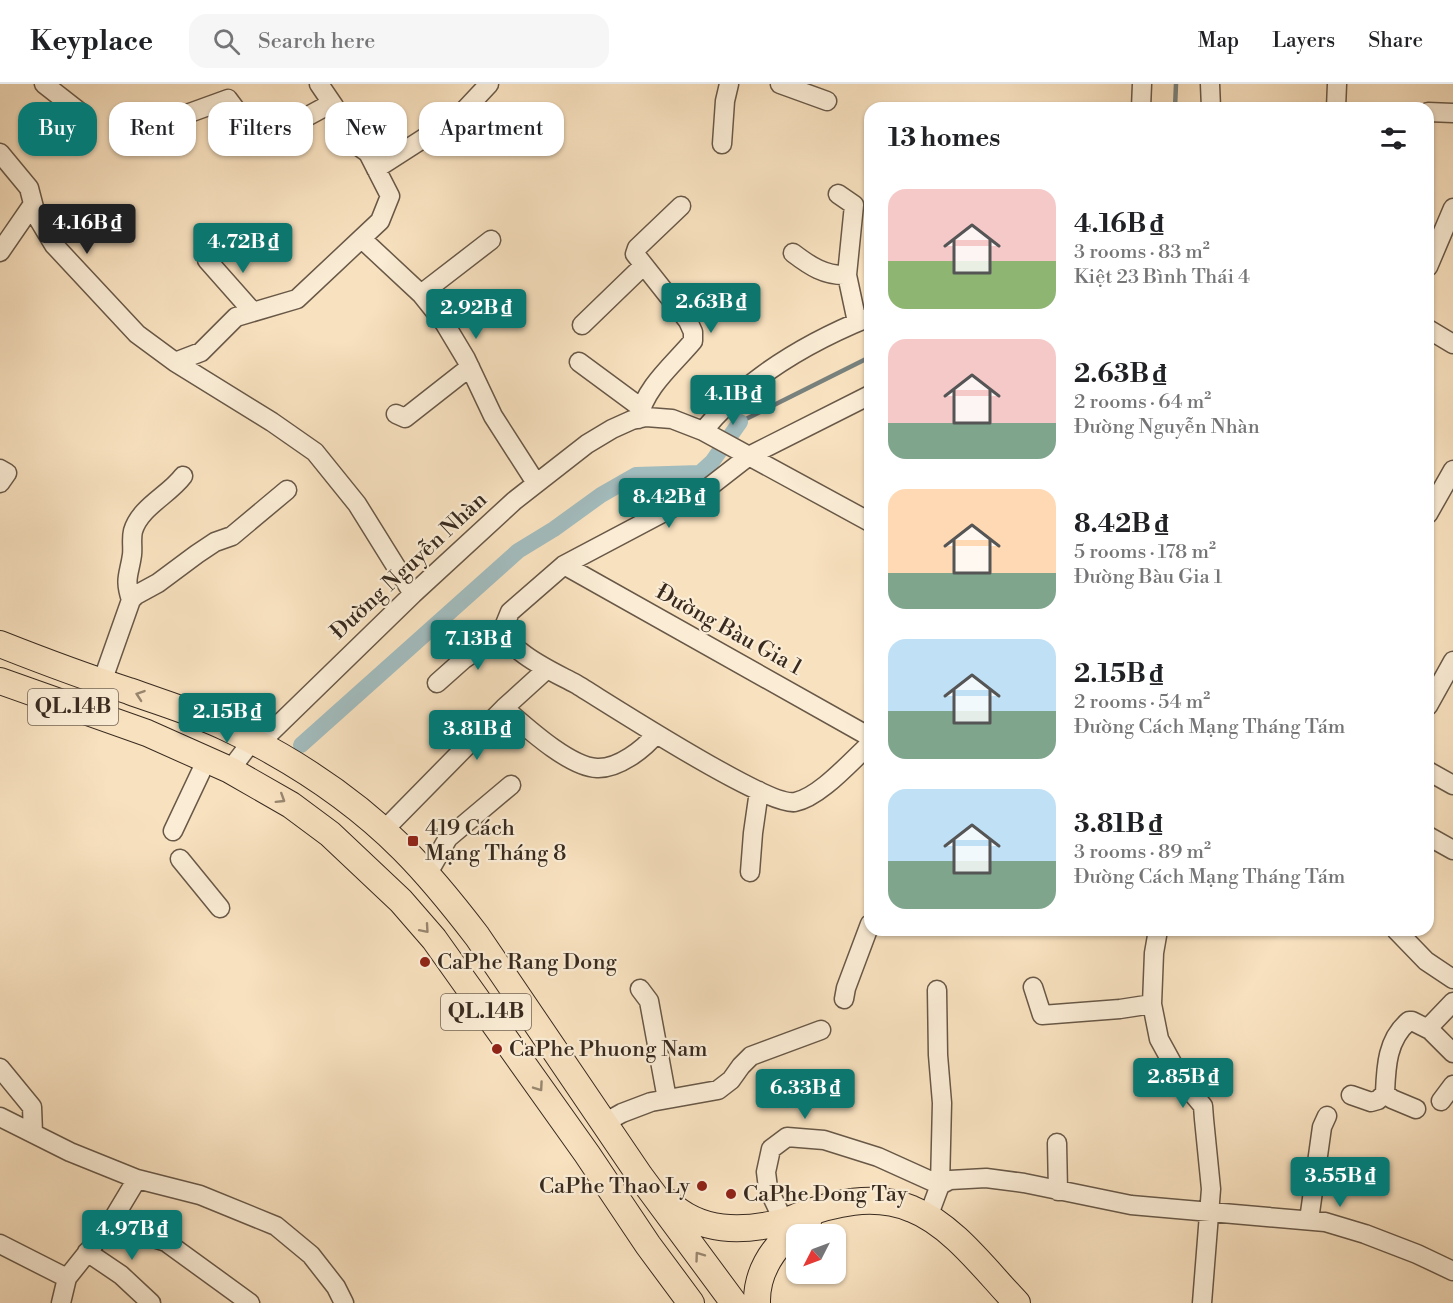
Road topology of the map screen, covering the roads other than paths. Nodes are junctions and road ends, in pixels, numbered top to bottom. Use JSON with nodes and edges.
{"nodes":[{"id":1,"x":44,"y":84,"type":"edge"},
{"id":2,"x":320,"y":84,"type":"edge"},
{"id":3,"x":489,"y":84,"type":"edge"},
{"id":4,"x":729,"y":84,"type":"edge"},
{"id":5,"x":780,"y":84,"type":"edge"},
{"id":6,"x":1142,"y":84,"type":"edge"},
{"id":7,"x":1210,"y":84,"type":"edge"},
{"id":8,"x":1337,"y":84,"type":"edge"},
{"id":9,"x":827,"y":100,"type":"dead end"},
{"id":10,"x":67,"y":102,"type":"edge"},
{"id":11,"x":331,"y":102,"type":"edge"},
{"id":12,"x":1141,"y":102,"type":"edge"},
{"id":13,"x":1211,"y":102,"type":"edge"},
{"id":14,"x":1336,"y":102,"type":"edge"},
{"id":15,"x":325,"y":107,"type":"edge"},
{"id":16,"x":196,"y":111,"type":"edge"},
{"id":17,"x":1434,"y":112,"type":"edge"},
{"id":18,"x":1453,"y":113,"type":"edge"},
{"id":19,"x":722,"y":144,"type":"dead end"},
{"id":20,"x":0,"y":153,"type":"edge"},
{"id":21,"x":369,"y":156,"type":"edge"},
{"id":22,"x":376,"y":170,"type":"junction"},
{"id":23,"x":838,"y":194,"type":"dead end"},
{"id":24,"x":33,"y":204,"type":"junction"},
{"id":25,"x":681,"y":206,"type":"dead end"},
{"id":26,"x":1453,"y":208,"type":"edge"},
{"id":27,"x":362,"y":239,"type":"junction"},
{"id":28,"x":491,"y":240,"type":"dead end"},
{"id":29,"x":0,"y":252,"type":"edge"},
{"id":30,"x":793,"y":253,"type":"dead end"},
{"id":31,"x":1434,"y":253,"type":"edge"},
{"id":32,"x":207,"y":260,"type":"dead end"},
{"id":33,"x":639,"y":260,"type":"junction"},
{"id":34,"x":847,"y":274,"type":"junction"},
{"id":35,"x":421,"y":294,"type":"junction"},
{"id":36,"x":253,"y":312,"type":"junction"},
{"id":37,"x":864,"y":319,"type":"edge"},
{"id":38,"x":582,"y":325,"type":"dead end"},
{"id":39,"x":1434,"y":333,"type":"edge"},
{"id":40,"x":1453,"y":344,"type":"edge"},
{"id":41,"x":175,"y":362,"type":"junction"},
{"id":42,"x":579,"y":362,"type":"dead end"},
{"id":43,"x":470,"y":367,"type":"junction"},
{"id":44,"x":864,"y":398,"type":"edge"},
{"id":45,"x":639,"y":413,"type":"junction"},
{"id":46,"x":396,"y":414,"type":"dead end"},
{"id":47,"x":707,"y":433,"type":"junction"},
{"id":48,"x":744,"y":452,"type":"junction"},
{"id":49,"x":0,"y":469,"type":"edge"},
{"id":50,"x":1453,"y":470,"type":"edge"},
{"id":51,"x":183,"y":476,"type":"dead end"},
{"id":52,"x":0,"y":483,"type":"edge"},
{"id":53,"x":536,"y":483,"type":"junction"},
{"id":54,"x":287,"y":490,"type":"dead end"},
{"id":55,"x":1434,"y":503,"type":"edge"},
{"id":56,"x":864,"y":519,"type":"edge"},
{"id":57,"x":564,"y":565,"type":"junction"},
{"id":58,"x":413,"y":594,"type":"junction"},
{"id":59,"x":131,"y":600,"type":"junction"},
{"id":60,"x":501,"y":634,"type":"junction"},
{"id":61,"x":0,"y":644,"type":"edge"},
{"id":62,"x":1453,"y":661,"type":"edge"},
{"id":63,"x":547,"y":669,"type":"junction"},
{"id":64,"x":0,"y":681,"type":"edge"},
{"id":65,"x":102,"y":682,"type":"junction"},
{"id":66,"x":436,"y":683,"type":"dead end"},
{"id":67,"x":1434,"y":695,"type":"edge"},
{"id":68,"x":504,"y":708,"type":"junction"},
{"id":69,"x":656,"y":734,"type":"junction"},
{"id":70,"x":864,"y":734,"type":"edge"},
{"id":71,"x":252,"y":741,"type":"junction"},
{"id":72,"x":864,"y":750,"type":"edge"},
{"id":73,"x":207,"y":759,"type":"junction"},
{"id":74,"x":230,"y":770,"type":"junction"},
{"id":75,"x":1434,"y":774,"type":"edge"},
{"id":76,"x":511,"y":785,"type":"dead end"},
{"id":77,"x":1453,"y":785,"type":"edge"},
{"id":78,"x":759,"y":791,"type":"junction"},
{"id":79,"x":384,"y":830,"type":"junction"},
{"id":80,"x":173,"y":831,"type":"dead end"},
{"id":81,"x":1434,"y":839,"type":"edge"},
{"id":82,"x":1453,"y":850,"type":"edge"},
{"id":83,"x":180,"y":859,"type":"dead end"},
{"id":84,"x":750,"y":872,"type":"dead end"},
{"id":85,"x":427,"y":875,"type":"junction"},
{"id":86,"x":220,"y":908,"type":"dead end"},
{"id":87,"x":866,"y":936,"type":"edge"},
{"id":88,"x":1157,"y":936,"type":"edge"},
{"id":89,"x":1402,"y":936,"type":"edge"},
{"id":90,"x":1453,"y":979,"type":"edge"},
{"id":91,"x":1032,"y":987,"type":"dead end"},
{"id":92,"x":640,"y":988,"type":"dead end"},
{"id":93,"x":937,"y":990,"type":"dead end"},
{"id":94,"x":844,"y":999,"type":"dead end"},
{"id":95,"x":1453,"y":1002,"type":"edge"},
{"id":96,"x":1152,"y":1004,"type":"junction"},
{"id":97,"x":821,"y":1030,"type":"dead end"},
{"id":98,"x":1430,"y":1030,"type":"junction"},
{"id":99,"x":1453,"y":1053,"type":"edge"},
{"id":100,"x":0,"y":1068,"type":"edge"},
{"id":101,"x":1453,"y":1085,"type":"edge"},
{"id":102,"x":1385,"y":1093,"type":"junction"},
{"id":103,"x":1351,"y":1095,"type":"dead end"},
{"id":104,"x":667,"y":1099,"type":"junction"},
{"id":105,"x":1441,"y":1101,"type":"dead end"},
{"id":106,"x":1416,"y":1109,"type":"dead end"},
{"id":107,"x":1328,"y":1116,"type":"dead end"},
{"id":108,"x":0,"y":1117,"type":"edge"},
{"id":109,"x":604,"y":1123,"type":"junction"},
{"id":110,"x":33,"y":1133,"type":"junction"},
{"id":111,"x":1058,"y":1143,"type":"dead end"},
{"id":112,"x":640,"y":1176,"type":"junction"},
{"id":113,"x":137,"y":1179,"type":"junction"},
{"id":114,"x":940,"y":1185,"type":"junction"},
{"id":115,"x":1058,"y":1191,"type":"junction"},
{"id":116,"x":822,"y":1209,"type":"junction"},
{"id":117,"x":1210,"y":1212,"type":"junction"},
{"id":118,"x":927,"y":1217,"type":"junction"},
{"id":119,"x":1309,"y":1220,"type":"junction"},
{"id":120,"x":784,"y":1222,"type":"junction"},
{"id":121,"x":110,"y":1224,"type":"junction"},
{"id":122,"x":0,"y":1244,"type":"edge"},
{"id":123,"x":648,"y":1245,"type":"junction"},
{"id":124,"x":87,"y":1252,"type":"junction"},
{"id":125,"x":1453,"y":1271,"type":"edge"},
{"id":126,"x":67,"y":1278,"type":"junction"},
{"id":127,"x":61,"y":1303,"type":"edge"},
{"id":128,"x":151,"y":1303,"type":"edge"},
{"id":129,"x":250,"y":1303,"type":"edge"},
{"id":130,"x":345,"y":1303,"type":"edge"},
{"id":131,"x":671,"y":1303,"type":"edge"},
{"id":132,"x":691,"y":1303,"type":"edge"},
{"id":133,"x":734,"y":1303,"type":"edge"},
{"id":134,"x":757,"y":1303,"type":"edge"},
{"id":135,"x":1017,"y":1303,"type":"edge"},
{"id":136,"x":1203,"y":1303,"type":"edge"}],
"edges":[{"from":1,"to":10,"type":"street"},
{"from":2,"to":11,"type":"street"},
{"from":3,"to":22,"type":"street"},
{"from":4,"to":19,"type":"street"},
{"from":5,"to":9,"type":"street"},
{"from":6,"to":12,"type":"street"},
{"from":7,"to":13,"type":"street"},
{"from":8,"to":14,"type":"street"},
{"from":15,"to":16,"type":"street"},
{"from":17,"to":18,"type":"street"},
{"from":20,"to":24,"type":"street"},
{"from":21,"to":22,"type":"street"},
{"from":22,"to":27,"type":"street"},
{"from":23,"to":34,"type":"street"},
{"from":24,"to":29,"type":"street"},
{"from":24,"to":41,"type":"street"},
{"from":25,"to":33,"type":"street"},
{"from":26,"to":31,"type":"street"},
{"from":27,"to":35,"type":"street"},
{"from":27,"to":36,"type":"street"},
{"from":28,"to":35,"type":"street"},
{"from":30,"to":34,"type":"street"},
{"from":32,"to":36,"type":"street"},
{"from":33,"to":38,"type":"street"},
{"from":33,"to":45,"type":"street"},
{"from":34,"to":37,"type":"street"},
{"from":35,"to":43,"type":"street"},
{"from":36,"to":41,"type":"street"},
{"from":37,"to":47,"type":"street"},
{"from":39,"to":40,"type":"street"},
{"from":41,"to":58,"type":"street"},
{"from":42,"to":45,"type":"street"},
{"from":43,"to":46,"type":"street"},
{"from":43,"to":53,"type":"street"},
{"from":44,"to":48,"type":"street"},
{"from":45,"to":47,"type":"street","name":"Đường Nguyễn Nhàn"},
{"from":45,"to":53,"type":"street","name":"Đường Nguyễn Nhàn"},
{"from":47,"to":48,"type":"street","name":"Đường Nguyễn Nhàn"},
{"from":48,"to":56,"type":"street","name":"Đường Nguyễn Nhàn"},
{"from":48,"to":57,"type":"street"},
{"from":49,"to":52,"type":"street"},
{"from":50,"to":55,"type":"street"},
{"from":51,"to":59,"type":"street"},
{"from":53,"to":58,"type":"street","name":"Đường Nguyễn Nhàn"},
{"from":54,"to":59,"type":"street"},
{"from":57,"to":60,"type":"street"},
{"from":57,"to":70,"type":"street","name":"Đường Bàu Gia 1"},
{"from":58,"to":71,"type":"street","name":"Đường Nguyễn Nhàn"},
{"from":59,"to":65,"type":"street"},
{"from":60,"to":63,"type":"street"},
{"from":60,"to":66,"type":"street"},
{"from":61,"to":65,"type":"highway","number":"QL.14B"},
{"from":62,"to":67,"type":"street"},
{"from":63,"to":68,"type":"street"},
{"from":63,"to":69,"type":"street"},
{"from":64,"to":73,"type":"highway","number":"QL.14B"},
{"from":71,"to":65,"type":"highway","number":"QL.14B","one_way":true},
{"from":68,"to":69,"type":"street"},
{"from":68,"to":79,"type":"street"},
{"from":69,"to":78,"type":"street"},
{"from":71,"to":74,"type":"street","name":"Đường Nguyễn Nhàn"},
{"from":71,"to":79,"type":"highway","number":"QL.14B"},
{"from":72,"to":78,"type":"street"},
{"from":73,"to":74,"type":"highway","number":"QL.14B"},
{"from":73,"to":80,"type":"street"},
{"from":74,"to":123,"type":"highway","number":"QL.14B","one_way":true},
{"from":75,"to":77,"type":"street"},
{"from":76,"to":85,"type":"street"},
{"from":78,"to":84,"type":"street"},
{"from":79,"to":85,"type":"highway","number":"QL.14B"},
{"from":81,"to":82,"type":"street"},
{"from":83,"to":86,"type":"street"},
{"from":85,"to":109,"type":"highway","number":"QL.14B"},
{"from":87,"to":94,"type":"street"},
{"from":88,"to":96,"type":"street"},
{"from":89,"to":90,"type":"street"},
{"from":91,"to":96,"type":"street"},
{"from":92,"to":104,"type":"street"},
{"from":93,"to":114,"type":"street"},
{"from":95,"to":98,"type":"street"},
{"from":96,"to":117,"type":"street"},
{"from":97,"to":104,"type":"street"},
{"from":98,"to":99,"type":"street"},
{"from":98,"to":102,"type":"street"},
{"from":100,"to":110,"type":"street"},
{"from":101,"to":105,"type":"street"},
{"from":102,"to":103,"type":"street"},
{"from":102,"to":106,"type":"street"},
{"from":104,"to":109,"type":"street"},
{"from":107,"to":119,"type":"street"},
{"from":108,"to":110,"type":"street"},
{"from":109,"to":112,"type":"highway","number":"QL.14B"},
{"from":110,"to":113,"type":"street"},
{"from":111,"to":115,"type":"street"},
{"from":112,"to":120,"type":"highway"},
{"from":133,"to":112,"type":"highway","number":"QL.14B","one_way":true},
{"from":113,"to":121,"type":"street"},
{"from":113,"to":130,"type":"street"},
{"from":114,"to":115,"type":"street"},
{"from":114,"to":118,"type":"street"},
{"from":114,"to":120,"type":"street"},
{"from":115,"to":117,"type":"street"},
{"from":116,"to":118,"type":"highway"},
{"from":116,"to":120,"type":"highway"},
{"from":116,"to":134,"type":"highway"},
{"from":117,"to":119,"type":"street"},
{"from":117,"to":136,"type":"street"},
{"from":118,"to":135,"type":"highway"},
{"from":119,"to":125,"type":"street"},
{"from":121,"to":124,"type":"street"},
{"from":121,"to":129,"type":"street"},
{"from":122,"to":126,"type":"street"},
{"from":123,"to":131,"type":"highway"},
{"from":123,"to":132,"type":"highway","number":"QL.14B"},
{"from":124,"to":126,"type":"street"},
{"from":124,"to":128,"type":"street"},
{"from":126,"to":127,"type":"street"}]}
